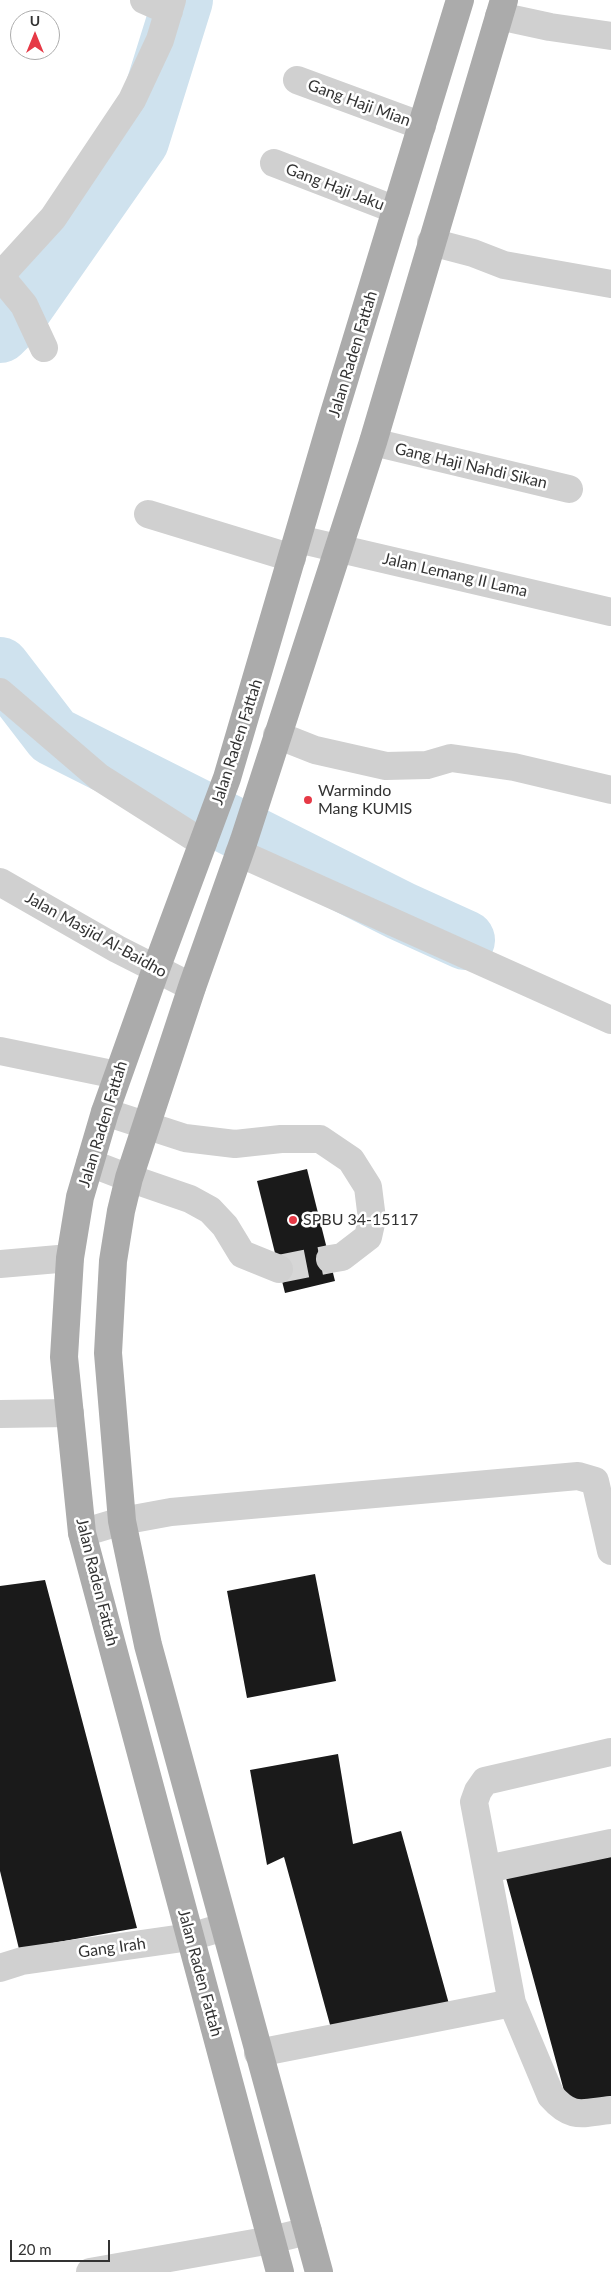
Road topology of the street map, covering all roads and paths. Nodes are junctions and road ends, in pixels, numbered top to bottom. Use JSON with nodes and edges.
{"nodes":[{"id":1,"x":144,"y":0,"type":"edge"},
{"id":2,"x":460,"y":0,"type":"edge"},
{"id":3,"x":171,"y":5,"type":"edge"},
{"id":4,"x":502,"y":8,"type":"edge"},
{"id":5,"x":611,"y":36,"type":"edge"},
{"id":6,"x":297,"y":80,"type":"dead end"},
{"id":7,"x":422,"y":126,"type":"junction"},
{"id":8,"x":274,"y":164,"type":"dead end"},
{"id":9,"x":396,"y":210,"type":"junction"},
{"id":10,"x":431,"y":242,"type":"junction"},
{"id":11,"x":1,"y":277,"type":"edge"},
{"id":12,"x":611,"y":284,"type":"edge"},
{"id":13,"x":44,"y":348,"type":"dead end"},
{"id":14,"x":373,"y":442,"type":"junction"},
{"id":15,"x":569,"y":489,"type":"dead end"},
{"id":16,"x":148,"y":514,"type":"dead end"},
{"id":17,"x":338,"y":547,"type":"junction"},
{"id":18,"x":295,"y":548,"type":"junction"},
{"id":19,"x":611,"y":612,"type":"edge"},
{"id":20,"x":0,"y":692,"type":"edge"},
{"id":21,"x":277,"y":735,"type":"junction"},
{"id":22,"x":611,"y":790,"type":"edge"},
{"id":23,"x":205,"y":837,"type":"junction"},
{"id":24,"x":242,"y":847,"type":"junction"},
{"id":25,"x":0,"y":882,"type":"edge"},
{"id":26,"x":156,"y":969,"type":"junction"},
{"id":27,"x":192,"y":987,"type":"junction"},
{"id":28,"x":611,"y":1020,"type":"edge"},
{"id":29,"x":0,"y":1051,"type":"edge"},
{"id":30,"x":117,"y":1075,"type":"junction"},
{"id":31,"x":105,"y":1112,"type":"junction"},
{"id":32,"x":147,"y":1126,"type":"junction"},
{"id":33,"x":90,"y":1162,"type":"junction"},
{"id":34,"x":129,"y":1178,"type":"junction"},
{"id":35,"x":70,"y":1258,"type":"junction"},
{"id":36,"x":330,"y":1259,"type":"tunnel mouth"},
{"id":37,"x":0,"y":1264,"type":"edge"},
{"id":38,"x":278,"y":1269,"type":"tunnel mouth"},
{"id":39,"x":70,"y":1413,"type":"junction"},
{"id":40,"x":0,"y":1414,"type":"edge"},
{"id":41,"x":603,"y":1480,"type":"edge"},
{"id":42,"x":122,"y":1521,"type":"junction"},
{"id":43,"x":82,"y":1533,"type":"junction"},
{"id":44,"x":611,"y":1552,"type":"edge"},
{"id":45,"x":611,"y":1752,"type":"edge"},
{"id":46,"x":611,"y":1843,"type":"edge"},
{"id":47,"x":486,"y":1869,"type":"junction"},
{"id":48,"x":224,"y":1927,"type":"junction"},
{"id":49,"x":190,"y":1937,"type":"junction"},
{"id":50,"x":0,"y":1968,"type":"edge"},
{"id":51,"x":512,"y":2003,"type":"junction"},
{"id":52,"x":258,"y":2053,"type":"junction"},
{"id":53,"x":611,"y":2110,"type":"edge"},
{"id":54,"x":308,"y":2231,"type":"junction"},
{"id":55,"x":271,"y":2240,"type":"junction"},
{"id":56,"x":90,"y":2272,"type":"edge"},
{"id":57,"x":280,"y":2272,"type":"edge"},
{"id":58,"x":319,"y":2272,"type":"edge"}],
"edges":[{"from":1,"to":3,"type":"street"},
{"from":2,"to":7,"type":"main road","name":"Jalan Raden Fattah"},
{"from":3,"to":11,"type":"street"},
{"from":4,"to":5,"type":"street"},
{"from":4,"to":10,"type":"main road"},
{"from":6,"to":7,"type":"street","name":"Gang Haji Mian"},
{"from":7,"to":9,"type":"main road","name":"Jalan Raden Fattah"},
{"from":8,"to":9,"type":"street","name":"Gang Haji Jaku"},
{"from":9,"to":18,"type":"main road","name":"Jalan Raden Fattah"},
{"from":10,"to":12,"type":"street"},
{"from":10,"to":14,"type":"main road"},
{"from":11,"to":13,"type":"street"},
{"from":14,"to":15,"type":"street","name":"Gang Haji Nahdi Sikan"},
{"from":14,"to":17,"type":"main road"},
{"from":16,"to":18,"type":"street","name":"Jalan Lemang II Lama"},
{"from":17,"to":18,"type":"street","name":"Jalan Lemang II Lama"},
{"from":17,"to":19,"type":"street","name":"Jalan Lemang II Lama"},
{"from":17,"to":21,"type":"main road"},
{"from":18,"to":23,"type":"main road","name":"Jalan Raden Fattah"},
{"from":20,"to":23,"type":"street"},
{"from":21,"to":22,"type":"street"},
{"from":21,"to":24,"type":"main road"},
{"from":23,"to":26,"type":"main road","name":"Jalan Raden Fattah"},
{"from":24,"to":27,"type":"main road"},
{"from":24,"to":28,"type":"street"},
{"from":25,"to":26,"type":"street","name":"Jalan Masjid Al-Baidho"},
{"from":26,"to":27,"type":"street","name":"Jalan Masjid Al-Baidho"},
{"from":26,"to":30,"type":"main road","name":"Jalan Raden Fattah"},
{"from":27,"to":32,"type":"main road"},
{"from":29,"to":30,"type":"street"},
{"from":30,"to":31,"type":"main road","name":"Jalan Raden Fattah"},
{"from":31,"to":32,"type":"street"},
{"from":31,"to":33,"type":"main road","name":"Jalan Raden Fattah"},
{"from":32,"to":34,"type":"main road"},
{"from":32,"to":36,"type":"street"},
{"from":33,"to":34,"type":"street"},
{"from":33,"to":35,"type":"main road","name":"Jalan Raden Fattah"},
{"from":34,"to":38,"type":"street"},
{"from":34,"to":42,"type":"main road"},
{"from":35,"to":37,"type":"street"},
{"from":35,"to":39,"type":"main road","name":"Jalan Raden Fattah"},
{"from":39,"to":40,"type":"street"},
{"from":39,"to":43,"type":"main road","name":"Jalan Raden Fattah"},
{"from":41,"to":42,"type":"street"},
{"from":41,"to":44,"type":"street"},
{"from":42,"to":43,"type":"street"},
{"from":42,"to":48,"type":"main road"},
{"from":43,"to":49,"type":"main road","name":"Jalan Raden Fattah"},
{"from":45,"to":47,"type":"street"},
{"from":46,"to":47,"type":"street"},
{"from":47,"to":51,"type":"street"},
{"from":48,"to":49,"type":"street","name":"Gang Irah"},
{"from":48,"to":52,"type":"main road"},
{"from":49,"to":50,"type":"street","name":"Gang Irah"},
{"from":49,"to":55,"type":"main road","name":"Jalan Raden Fattah"},
{"from":51,"to":52,"type":"street"},
{"from":51,"to":53,"type":"street"},
{"from":52,"to":54,"type":"main road"},
{"from":54,"to":55,"type":"street"},
{"from":54,"to":58,"type":"main road"},
{"from":55,"to":56,"type":"street"},
{"from":55,"to":57,"type":"main road","name":"Jalan Raden Fattah"}]}
